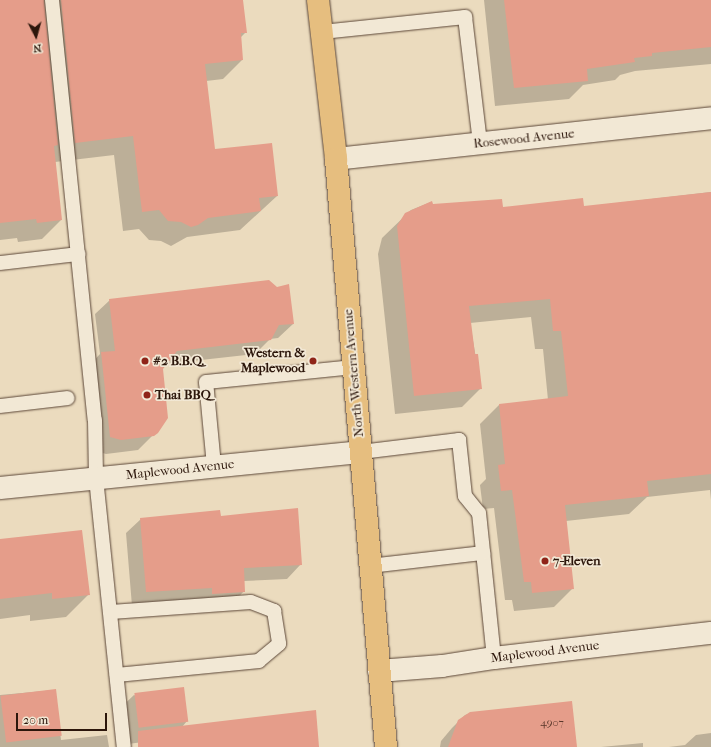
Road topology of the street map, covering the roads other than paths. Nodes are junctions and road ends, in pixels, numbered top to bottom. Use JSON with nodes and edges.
{"nodes":[{"id":1,"x":52,"y":0,"type":"edge"},
{"id":2,"x":318,"y":0,"type":"edge"},
{"id":3,"x":322,"y":32,"type":"junction"},
{"id":4,"x":711,"y":118,"type":"edge"},
{"id":5,"x":480,"y":143,"type":"junction"},
{"id":6,"x":336,"y":159,"type":"junction"},
{"id":7,"x":78,"y":254,"type":"junction"},
{"id":8,"x":0,"y":263,"type":"edge"},
{"id":9,"x":354,"y":367,"type":"junction"},
{"id":10,"x":68,"y":398,"type":"dead end"},
{"id":11,"x":0,"y":406,"type":"edge"},
{"id":12,"x":361,"y":452,"type":"junction"},
{"id":13,"x":214,"y":466,"type":"junction"},
{"id":14,"x":96,"y":478,"type":"junction"},
{"id":15,"x":0,"y":488,"type":"edge"},
{"id":16,"x":483,"y":553,"type":"junction"},
{"id":17,"x":370,"y":566,"type":"junction"},
{"id":18,"x":110,"y":612,"type":"junction"},
{"id":19,"x":711,"y":633,"type":"edge"},
{"id":20,"x":494,"y":658,"type":"junction"},
{"id":21,"x":379,"y":671,"type":"junction"},
{"id":22,"x":117,"y":675,"type":"junction"},
{"id":23,"x":124,"y":747,"type":"edge"},
{"id":24,"x":386,"y":747,"type":"edge"}],
"edges":[{"from":1,"to":7,"type":"lane"},
{"from":2,"to":3,"type":"main road","name":"North Western Avenue"},
{"from":3,"to":5,"type":"lane"},
{"from":3,"to":6,"type":"main road","name":"North Western Avenue"},
{"from":4,"to":5,"type":"street","name":"Rosewood Avenue"},
{"from":5,"to":6,"type":"street","name":"Rosewood Avenue"},
{"from":6,"to":9,"type":"main road","name":"North Western Avenue"},
{"from":7,"to":8,"type":"lane"},
{"from":7,"to":14,"type":"lane"},
{"from":9,"to":12,"type":"main road","name":"North Western Avenue"},
{"from":9,"to":13,"type":"lane"},
{"from":10,"to":11,"type":"lane"},
{"from":12,"to":13,"type":"street","name":"Maplewood Avenue"},
{"from":12,"to":16,"type":"lane"},
{"from":12,"to":17,"type":"main road","name":"North Western Avenue"},
{"from":13,"to":14,"type":"street","name":"Maplewood Avenue"},
{"from":14,"to":15,"type":"street","name":"Maplewood Avenue"},
{"from":14,"to":18,"type":"lane"},
{"from":16,"to":17,"type":"lane"},
{"from":16,"to":20,"type":"lane"},
{"from":17,"to":21,"type":"main road","name":"North Western Avenue"},
{"from":18,"to":22,"type":"lane"},
{"from":18,"to":22,"type":"lane"},
{"from":19,"to":20,"type":"street","name":"Maplewood Avenue"},
{"from":20,"to":21,"type":"street","name":"Maplewood Avenue"},
{"from":21,"to":24,"type":"main road","name":"North Western Avenue"},
{"from":22,"to":23,"type":"lane"}]}
